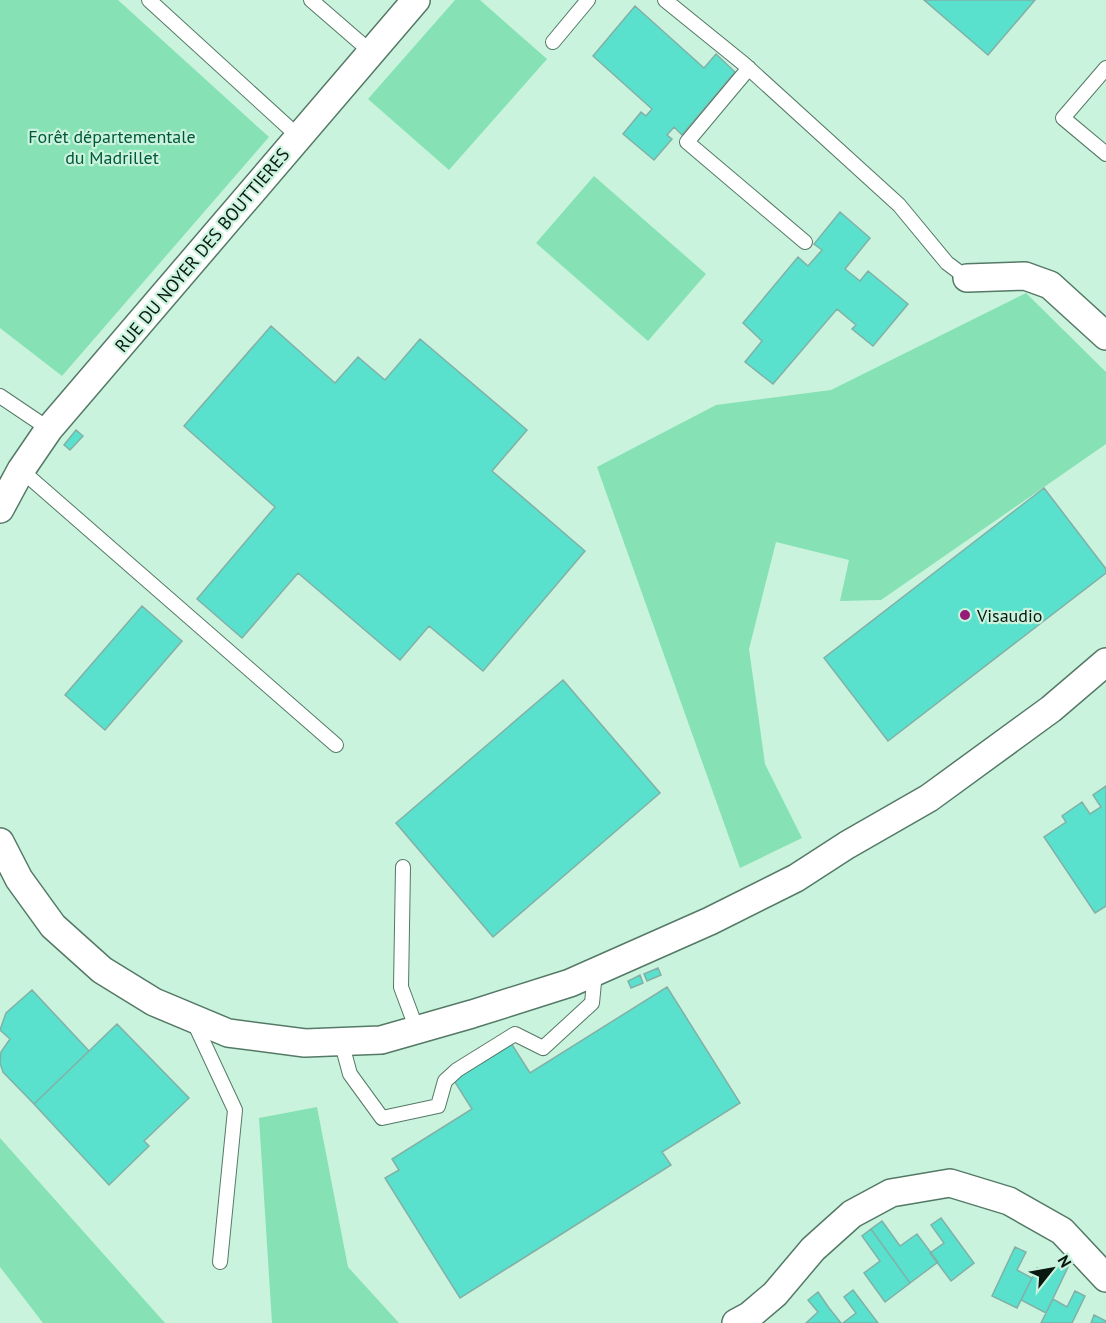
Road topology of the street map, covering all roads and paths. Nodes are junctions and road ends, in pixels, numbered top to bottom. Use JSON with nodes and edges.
{"nodes":[{"id":1,"x":149,"y":0,"type":"edge"},
{"id":2,"x":310,"y":0,"type":"edge"},
{"id":3,"x":416,"y":0,"type":"edge"},
{"id":4,"x":588,"y":0,"type":"edge"},
{"id":5,"x":665,"y":0,"type":"edge"},
{"id":6,"x":553,"y":42,"type":"dead end"},
{"id":7,"x":371,"y":52,"type":"junction"},
{"id":8,"x":749,"y":68,"type":"junction"},
{"id":9,"x":1106,"y":68,"type":"edge"},
{"id":10,"x":299,"y":137,"type":"junction"},
{"id":11,"x":1106,"y":154,"type":"edge"},
{"id":12,"x":805,"y":242,"type":"dead end"},
{"id":13,"x":967,"y":278,"type":"joint"},
{"id":14,"x":1106,"y":336,"type":"edge"},
{"id":15,"x":0,"y":396,"type":"edge"},
{"id":16,"x":49,"y":429,"type":"junction"},
{"id":17,"x":21,"y":470,"type":"junction"},
{"id":18,"x":0,"y":509,"type":"edge"},
{"id":19,"x":1106,"y":662,"type":"edge"},
{"id":20,"x":336,"y":744,"type":"dead end"},
{"id":21,"x":0,"y":842,"type":"edge"},
{"id":22,"x":403,"y":867,"type":"dead end"},
{"id":23,"x":595,"y":972,"type":"junction"},
{"id":24,"x":192,"y":1018,"type":"junction"},
{"id":25,"x":417,"y":1030,"type":"junction"},
{"id":26,"x":341,"y":1041,"type":"junction"},
{"id":27,"x":220,"y":1262,"type":"dead end"},
{"id":28,"x":1106,"y":1278,"type":"edge"},
{"id":29,"x":736,"y":1323,"type":"edge"}],
"edges":[{"from":1,"to":10,"type":"lane"},
{"from":2,"to":7,"type":"lane"},
{"from":3,"to":7,"type":"street","name":"RUE DU NOYER DES BOUTTIERES"},
{"from":4,"to":6,"type":"lane"},
{"from":5,"to":8,"type":"lane"},
{"from":7,"to":10,"type":"street","name":"RUE DU NOYER DES BOUTTIERES"},
{"from":8,"to":12,"type":"lane"},
{"from":8,"to":13,"type":"lane"},
{"from":9,"to":11,"type":"lane"},
{"from":10,"to":16,"type":"street","name":"RUE DU NOYER DES BOUTTIERES"},
{"from":13,"to":14,"type":"street"},
{"from":15,"to":16,"type":"lane"},
{"from":16,"to":17,"type":"street","name":"RUE DU NOYER DES BOUTTIERES"},
{"from":17,"to":18,"type":"street","name":"RUE DU NOYER DES BOUTTIERES"},
{"from":17,"to":20,"type":"lane"},
{"from":19,"to":23,"type":"street"},
{"from":21,"to":24,"type":"street"},
{"from":22,"to":25,"type":"lane"},
{"from":23,"to":25,"type":"street"},
{"from":23,"to":26,"type":"lane"},
{"from":24,"to":26,"type":"street"},
{"from":24,"to":27,"type":"lane"},
{"from":25,"to":26,"type":"street"},
{"from":28,"to":29,"type":"street"}]}
